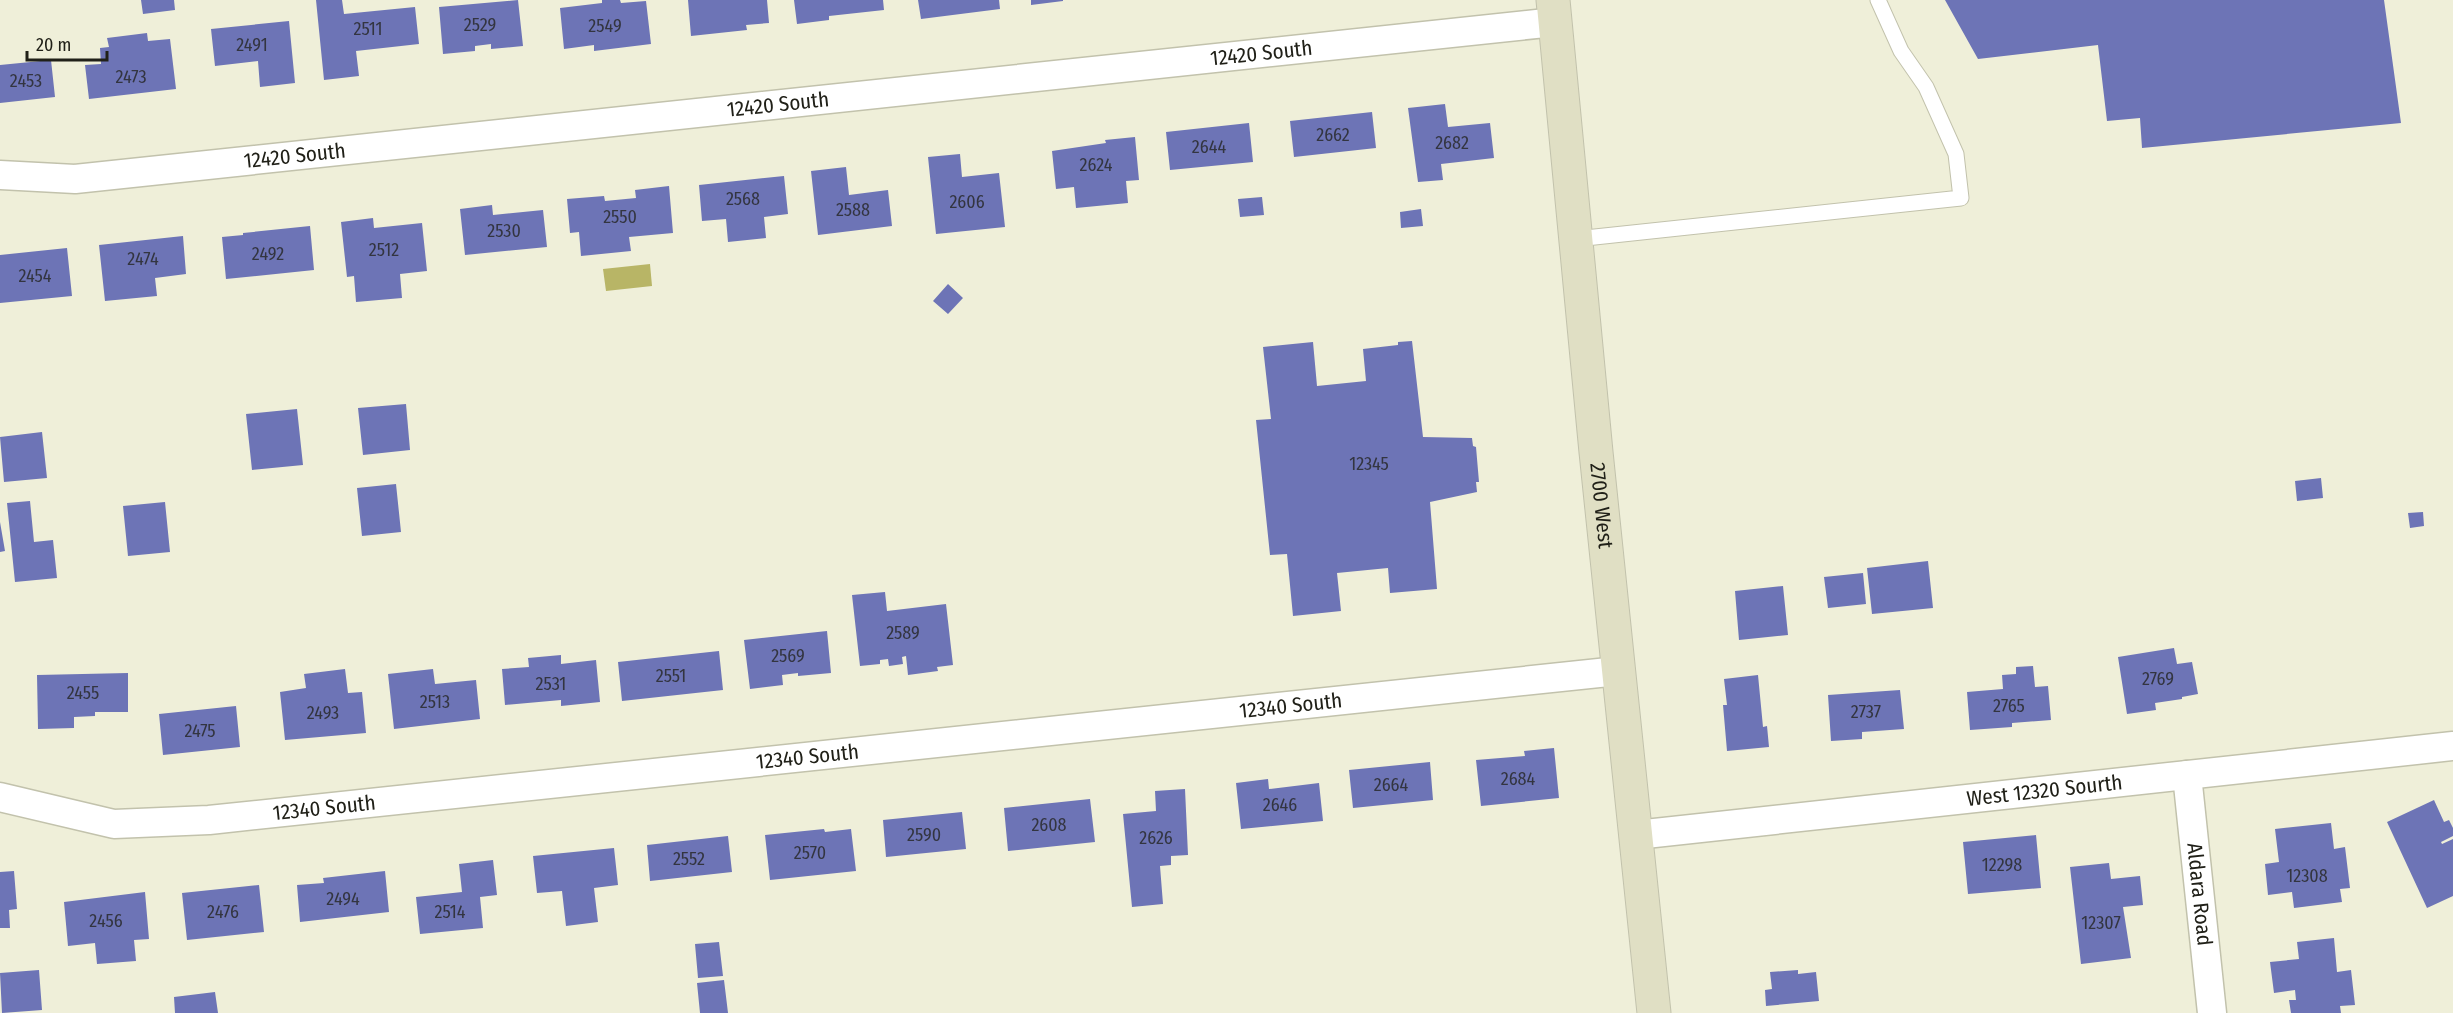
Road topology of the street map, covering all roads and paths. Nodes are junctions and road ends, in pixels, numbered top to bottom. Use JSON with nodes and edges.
{"nodes":[{"id":1,"x":1878,"y":0,"type":"edge"},
{"id":2,"x":1554,"y":11,"type":"edge"},
{"id":3,"x":0,"y":175,"type":"edge"},
{"id":4,"x":1576,"y":239,"type":"junction"},
{"id":5,"x":1618,"y":671,"type":"junction"},
{"id":6,"x":2453,"y":746,"type":"edge"},
{"id":7,"x":2187,"y":775,"type":"junction"},
{"id":8,"x":0,"y":796,"type":"edge"},
{"id":9,"x":1635,"y":835,"type":"junction"},
{"id":10,"x":1654,"y":1013,"type":"edge"},
{"id":11,"x":2212,"y":1013,"type":"edge"}],
"edges":[{"from":1,"to":4,"type":"lane"},
{"from":2,"to":3,"type":"street","name":"12420 South"},
{"from":2,"to":4,"type":"main road","name":"2700 West"},
{"from":4,"to":5,"type":"main road","name":"2700 West"},
{"from":5,"to":8,"type":"street","name":"12340 South"},
{"from":5,"to":9,"type":"main road","name":"2700 West"},
{"from":6,"to":7,"type":"street","name":"West 12320 Sourth"},
{"from":7,"to":9,"type":"street","name":"West 12320 Sourth"},
{"from":7,"to":11,"type":"street","name":"Aldara Road"},
{"from":9,"to":10,"type":"main road","name":"2700 West"}]}
